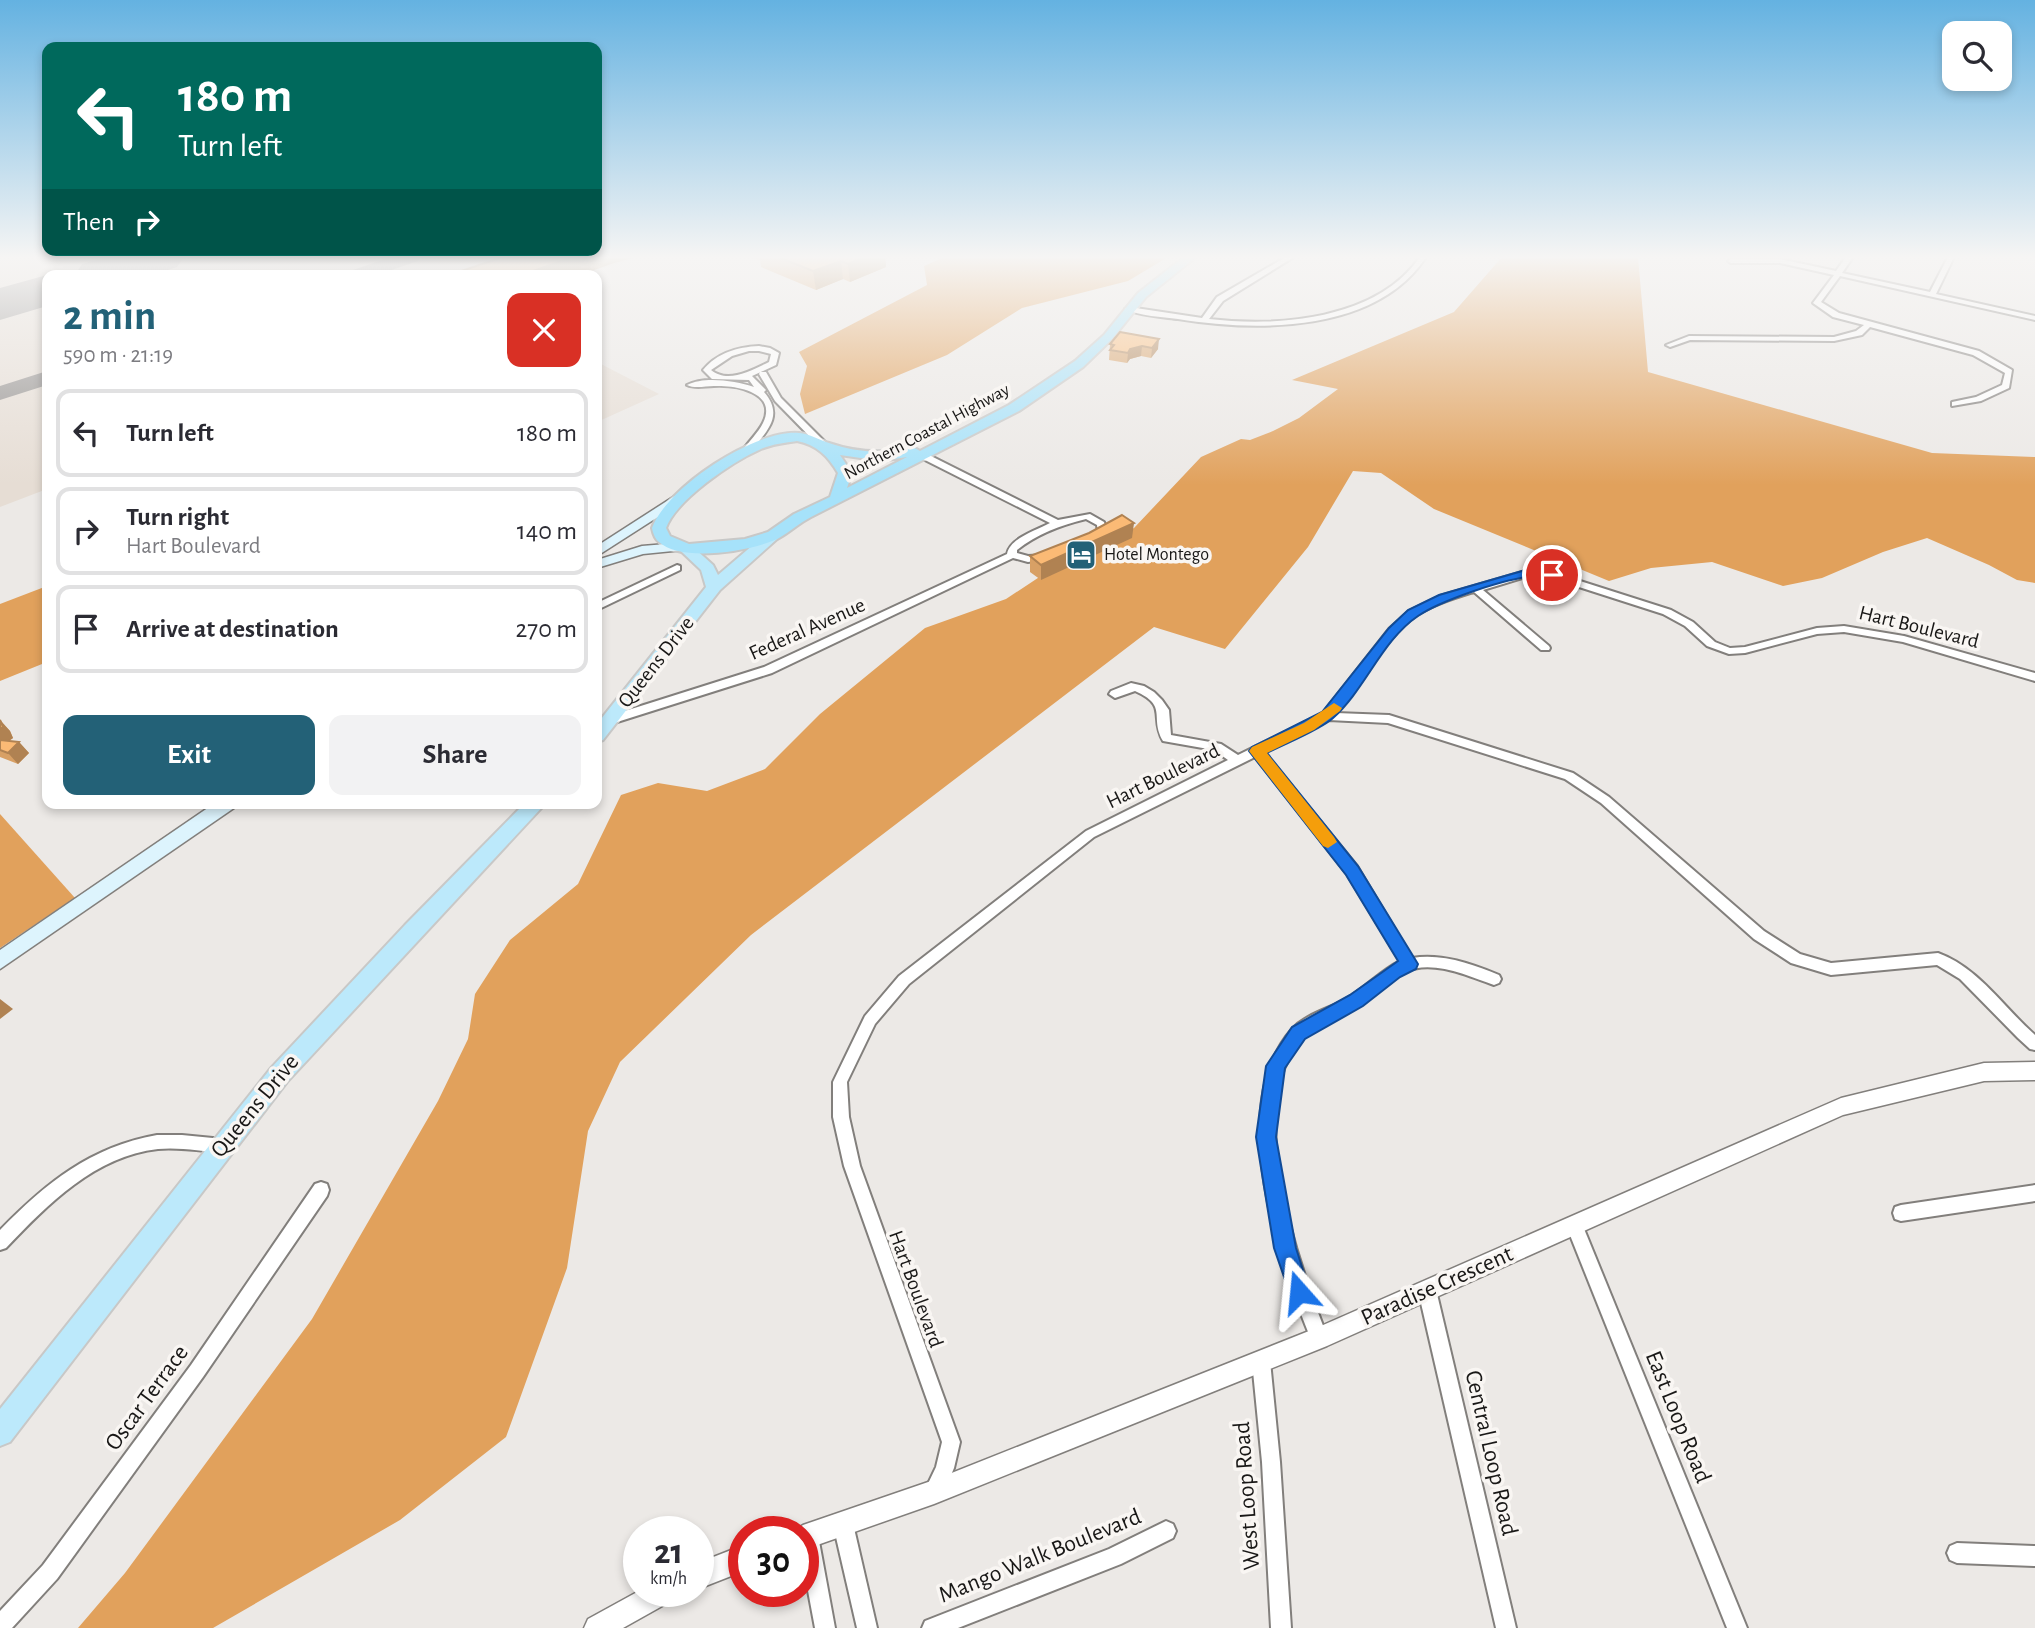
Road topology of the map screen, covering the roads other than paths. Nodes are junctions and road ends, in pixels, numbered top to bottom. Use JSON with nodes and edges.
{"nodes":[{"id":1,"x":1095,"y":333,"type":"edge"},
{"id":2,"x":1111,"y":333,"type":"edge"},
{"id":3,"x":1859,"y":333,"type":"edge"},
{"id":4,"x":1901,"y":333,"type":"edge"},
{"id":5,"x":1670,"y":345,"type":"dead end"},
{"id":6,"x":766,"y":367,"type":"junction"},
{"id":7,"x":743,"y":376,"type":"junction"},
{"id":8,"x":691,"y":385,"type":"dead end"},
{"id":9,"x":759,"y":389,"type":"junction"},
{"id":10,"x":1955,"y":404,"type":"dead end"},
{"id":11,"x":826,"y":446,"type":"junction"},
{"id":12,"x":747,"y":450,"type":"junction"},
{"id":13,"x":922,"y":455,"type":"junction"},
{"id":14,"x":696,"y":486,"type":"junction"},
{"id":15,"x":836,"y":499,"type":"junction"},
{"id":16,"x":1057,"y":523,"type":"junction"},
{"id":17,"x":772,"y":536,"type":"junction"},
{"id":18,"x":1089,"y":541,"type":"edge"},
{"id":19,"x":602,"y":549,"type":"edge"},
{"id":20,"x":683,"y":549,"type":"junction"},
{"id":21,"x":1012,"y":555,"type":"junction"},
{"id":22,"x":1052,"y":557,"type":"edge"},
{"id":23,"x":602,"y":562,"type":"edge"},
{"id":24,"x":677,"y":568,"type":"dead end"},
{"id":25,"x":714,"y":587,"type":"junction"},
{"id":26,"x":1475,"y":588,"type":"junction"},
{"id":27,"x":602,"y":605,"type":"edge"},
{"id":28,"x":1545,"y":648,"type":"dead end"},
{"id":29,"x":2035,"y":677,"type":"edge"},
{"id":30,"x":1115,"y":694,"type":"dead end"},
{"id":31,"x":1327,"y":716,"type":"junction"},
{"id":32,"x":611,"y":720,"type":"junction"},
{"id":33,"x":602,"y":730,"type":"edge"},
{"id":34,"x":1257,"y":751,"type":"junction"},
{"id":35,"x":1238,"y":761,"type":"junction"},
{"id":36,"x":219,"y":809,"type":"edge"},
{"id":37,"x":531,"y":809,"type":"edge"},
{"id":38,"x":0,"y":961,"type":"edge"},
{"id":39,"x":1409,"y":964,"type":"junction"},
{"id":40,"x":1494,"y":979,"type":"dead end"},
{"id":41,"x":2035,"y":1044,"type":"edge"},
{"id":42,"x":2035,"y":1071,"type":"edge"},
{"id":43,"x":223,"y":1146,"type":"junction"},
{"id":44,"x":321,"y":1190,"type":"dead end"},
{"id":45,"x":2035,"y":1193,"type":"edge"},
{"id":46,"x":1901,"y":1213,"type":"dead end"},
{"id":47,"x":1574,"y":1225,"type":"junction"},
{"id":48,"x":0,"y":1242,"type":"edge"},
{"id":49,"x":1427,"y":1290,"type":"junction"},
{"id":50,"x":1319,"y":1338,"type":"junction"},
{"id":51,"x":1261,"y":1361,"type":"junction"},
{"id":52,"x":0,"y":1432,"type":"edge"},
{"id":53,"x":934,"y":1492,"type":"junction"},
{"id":54,"x":843,"y":1524,"type":"junction"},
{"id":55,"x":1167,"y":1531,"type":"dead end"},
{"id":56,"x":819,"y":1532,"type":"edge"},
{"id":57,"x":1957,"y":1553,"type":"dead end"},
{"id":58,"x":2035,"y":1556,"type":"edge"},
{"id":59,"x":819,"y":1601,"type":"edge"},
{"id":60,"x":635,"y":1607,"type":"edge"},
{"id":61,"x":0,"y":1626,"type":"edge"},
{"id":62,"x":597,"y":1628,"type":"edge"},
{"id":63,"x":825,"y":1628,"type":"edge"},
{"id":64,"x":867,"y":1628,"type":"edge"},
{"id":65,"x":932,"y":1628,"type":"edge"},
{"id":66,"x":1281,"y":1628,"type":"edge"},
{"id":67,"x":1506,"y":1628,"type":"edge"},
{"id":68,"x":1737,"y":1628,"type":"edge"}],
"edges":[{"from":1,"to":11,"type":"highway","name":"Northern Coastal Highway"},
{"from":2,"to":13,"type":"highway","name":"Northern Coastal Highway"},
{"from":3,"to":5,"type":"street"},
{"from":4,"to":10,"type":"street"},
{"from":6,"to":7,"type":"street"},
{"from":6,"to":7,"type":"street"},
{"from":6,"to":11,"type":"street"},
{"from":7,"to":9,"type":"street"},
{"from":8,"to":9,"type":"street"},
{"from":9,"to":12,"type":"street"},
{"from":11,"to":12,"type":"highway"},
{"from":11,"to":15,"type":"highway"},
{"from":12,"to":14,"type":"highway"},
{"from":13,"to":15,"type":"highway","name":"Northern Coastal Highway"},
{"from":13,"to":16,"type":"street"},
{"from":14,"to":19,"type":"main road"},
{"from":14,"to":20,"type":"highway"},
{"from":15,"to":17,"type":"highway"},
{"from":16,"to":18,"type":"street"},
{"from":16,"to":21,"type":"street"},
{"from":17,"to":20,"type":"highway"},
{"from":17,"to":25,"type":"main road","name":"Queens Drive"},
{"from":20,"to":23,"type":"main road"},
{"from":20,"to":25,"type":"main road"},
{"from":21,"to":22,"type":"street"},
{"from":21,"to":32,"type":"street","name":"Federal Avenue"},
{"from":24,"to":27,"type":"street"},
{"from":25,"to":32,"type":"main road","name":"Queens Drive"},
{"from":26,"to":28,"type":"street"},
{"from":26,"to":29,"type":"street","name":"Hart Boulevard"},
{"from":26,"to":31,"type":"street","name":"Hart Boulevard"},
{"from":30,"to":35,"type":"street"},
{"from":31,"to":34,"type":"street","name":"Hart Boulevard"},
{"from":31,"to":41,"type":"street"},
{"from":32,"to":33,"type":"main road","name":"Queens Drive"},
{"from":34,"to":35,"type":"street","name":"Hart Boulevard"},
{"from":34,"to":39,"type":"street"},
{"from":35,"to":53,"type":"street","name":"Hart Boulevard"},
{"from":36,"to":38,"type":"main road"},
{"from":37,"to":43,"type":"main road","name":"Queens Drive"},
{"from":39,"to":40,"type":"street"},
{"from":39,"to":50,"type":"street"},
{"from":42,"to":47,"type":"street","name":"Paradise Crescent"},
{"from":43,"to":48,"type":"street"},
{"from":43,"to":52,"type":"main road","name":"Queens Drive"},
{"from":44,"to":61,"type":"street","name":"Oscar Terrace"},
{"from":45,"to":46,"type":"street"},
{"from":47,"to":49,"type":"street","name":"Paradise Crescent"},
{"from":47,"to":68,"type":"street","name":"East Loop Road"},
{"from":49,"to":50,"type":"street","name":"Paradise Crescent"},
{"from":49,"to":67,"type":"street","name":"Central Loop Road"},
{"from":50,"to":51,"type":"street","name":"Paradise Crescent"},
{"from":51,"to":53,"type":"street","name":"Paradise Crescent"},
{"from":51,"to":66,"type":"street","name":"West Loop Road"},
{"from":53,"to":54,"type":"street","name":"Paradise Crescent"},
{"from":54,"to":56,"type":"street","name":"Paradise Crescent"},
{"from":54,"to":64,"type":"street"},
{"from":55,"to":65,"type":"street","name":"Mango Walk Boulevard"},
{"from":57,"to":58,"type":"street"},
{"from":59,"to":63,"type":"street"},
{"from":60,"to":62,"type":"street"}]}
